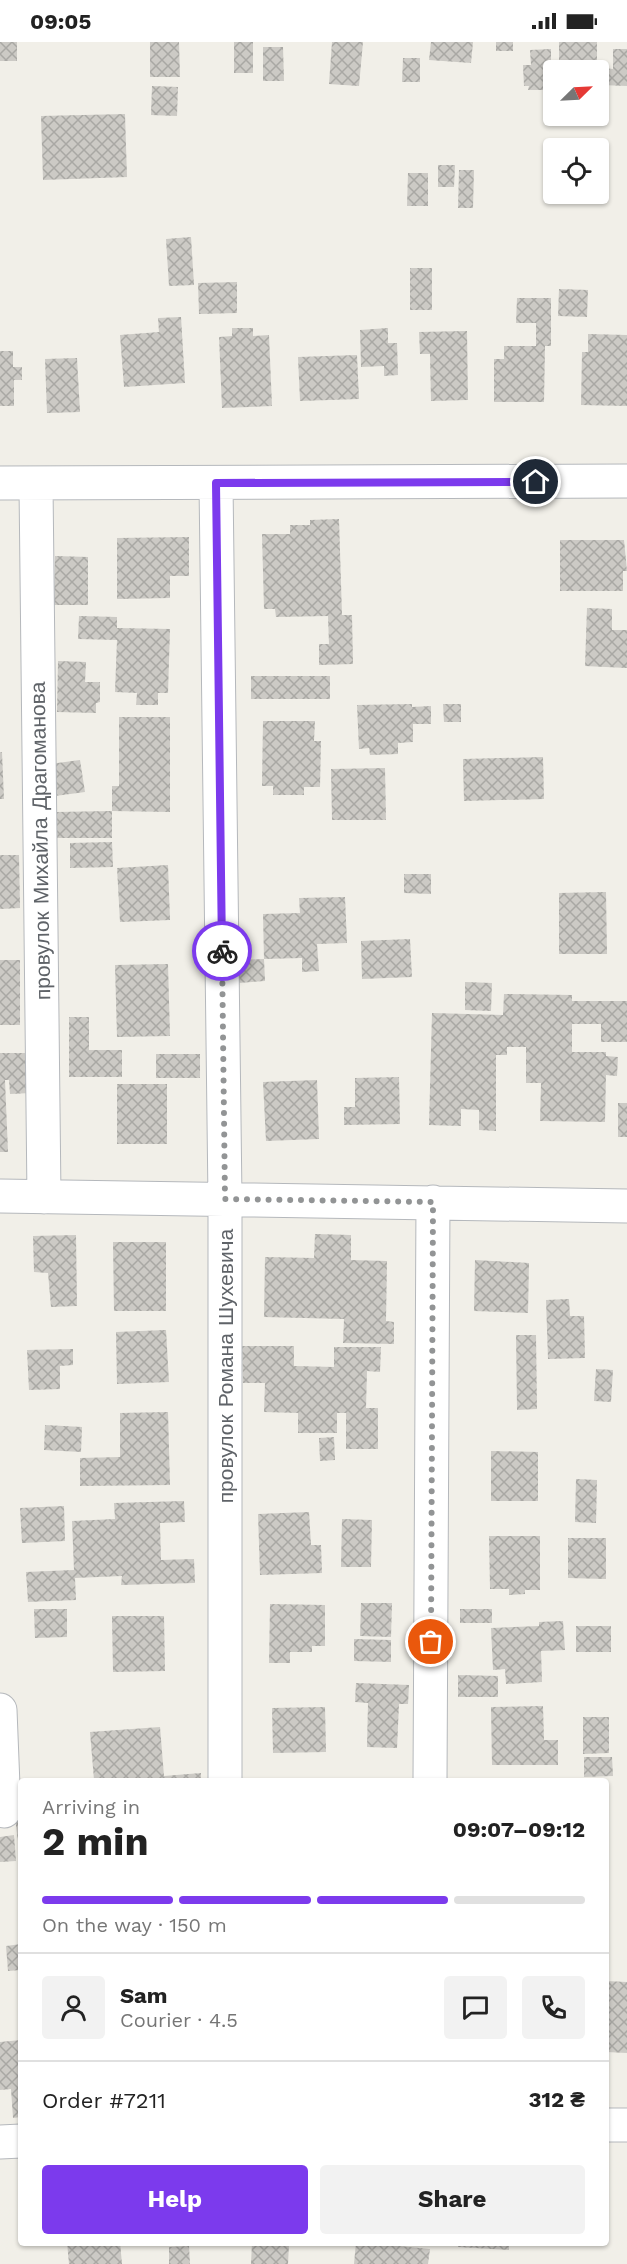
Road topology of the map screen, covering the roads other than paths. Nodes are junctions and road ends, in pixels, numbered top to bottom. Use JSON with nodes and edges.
{"nodes":[{"id":1,"x":627,"y":481,"type":"edge"},
{"id":2,"x":0,"y":483,"type":"edge"},
{"id":3,"x":216,"y":483,"type":"junction"},
{"id":4,"x":36,"y":484,"type":"junction"},
{"id":5,"x":0,"y":1196,"type":"edge"},
{"id":6,"x":44,"y":1197,"type":"junction"},
{"id":7,"x":225,"y":1199,"type":"junction"},
{"id":8,"x":433,"y":1202,"type":"junction"},
{"id":9,"x":627,"y":1206,"type":"edge"},
{"id":10,"x":0,"y":1710,"type":"edge"},
{"id":11,"x":225,"y":1778,"type":"edge"},
{"id":12,"x":430,"y":1778,"type":"edge"},
{"id":13,"x":4,"y":1811,"type":"dead end"},
{"id":14,"x":609,"y":2125,"type":"edge"},
{"id":15,"x":627,"y":2125,"type":"edge"},
{"id":16,"x":18,"y":2141,"type":"edge"},
{"id":17,"x":0,"y":2142,"type":"edge"}],
"edges":[{"from":1,"to":3,"type":"street"},
{"from":2,"to":4,"type":"street"},
{"from":3,"to":4,"type":"street"},
{"from":3,"to":7,"type":"street","name":"провулок Романа Шухевича"},
{"from":4,"to":6,"type":"street","name":"провулок Михайла Драгоманова"},
{"from":5,"to":6,"type":"street"},
{"from":6,"to":7,"type":"street"},
{"from":7,"to":8,"type":"street"},
{"from":7,"to":11,"type":"street","name":"провулок Романа Шухевича"},
{"from":8,"to":9,"type":"street"},
{"from":8,"to":12,"type":"street"},
{"from":10,"to":13,"type":"street"},
{"from":14,"to":15,"type":"street"},
{"from":16,"to":17,"type":"street"}]}
